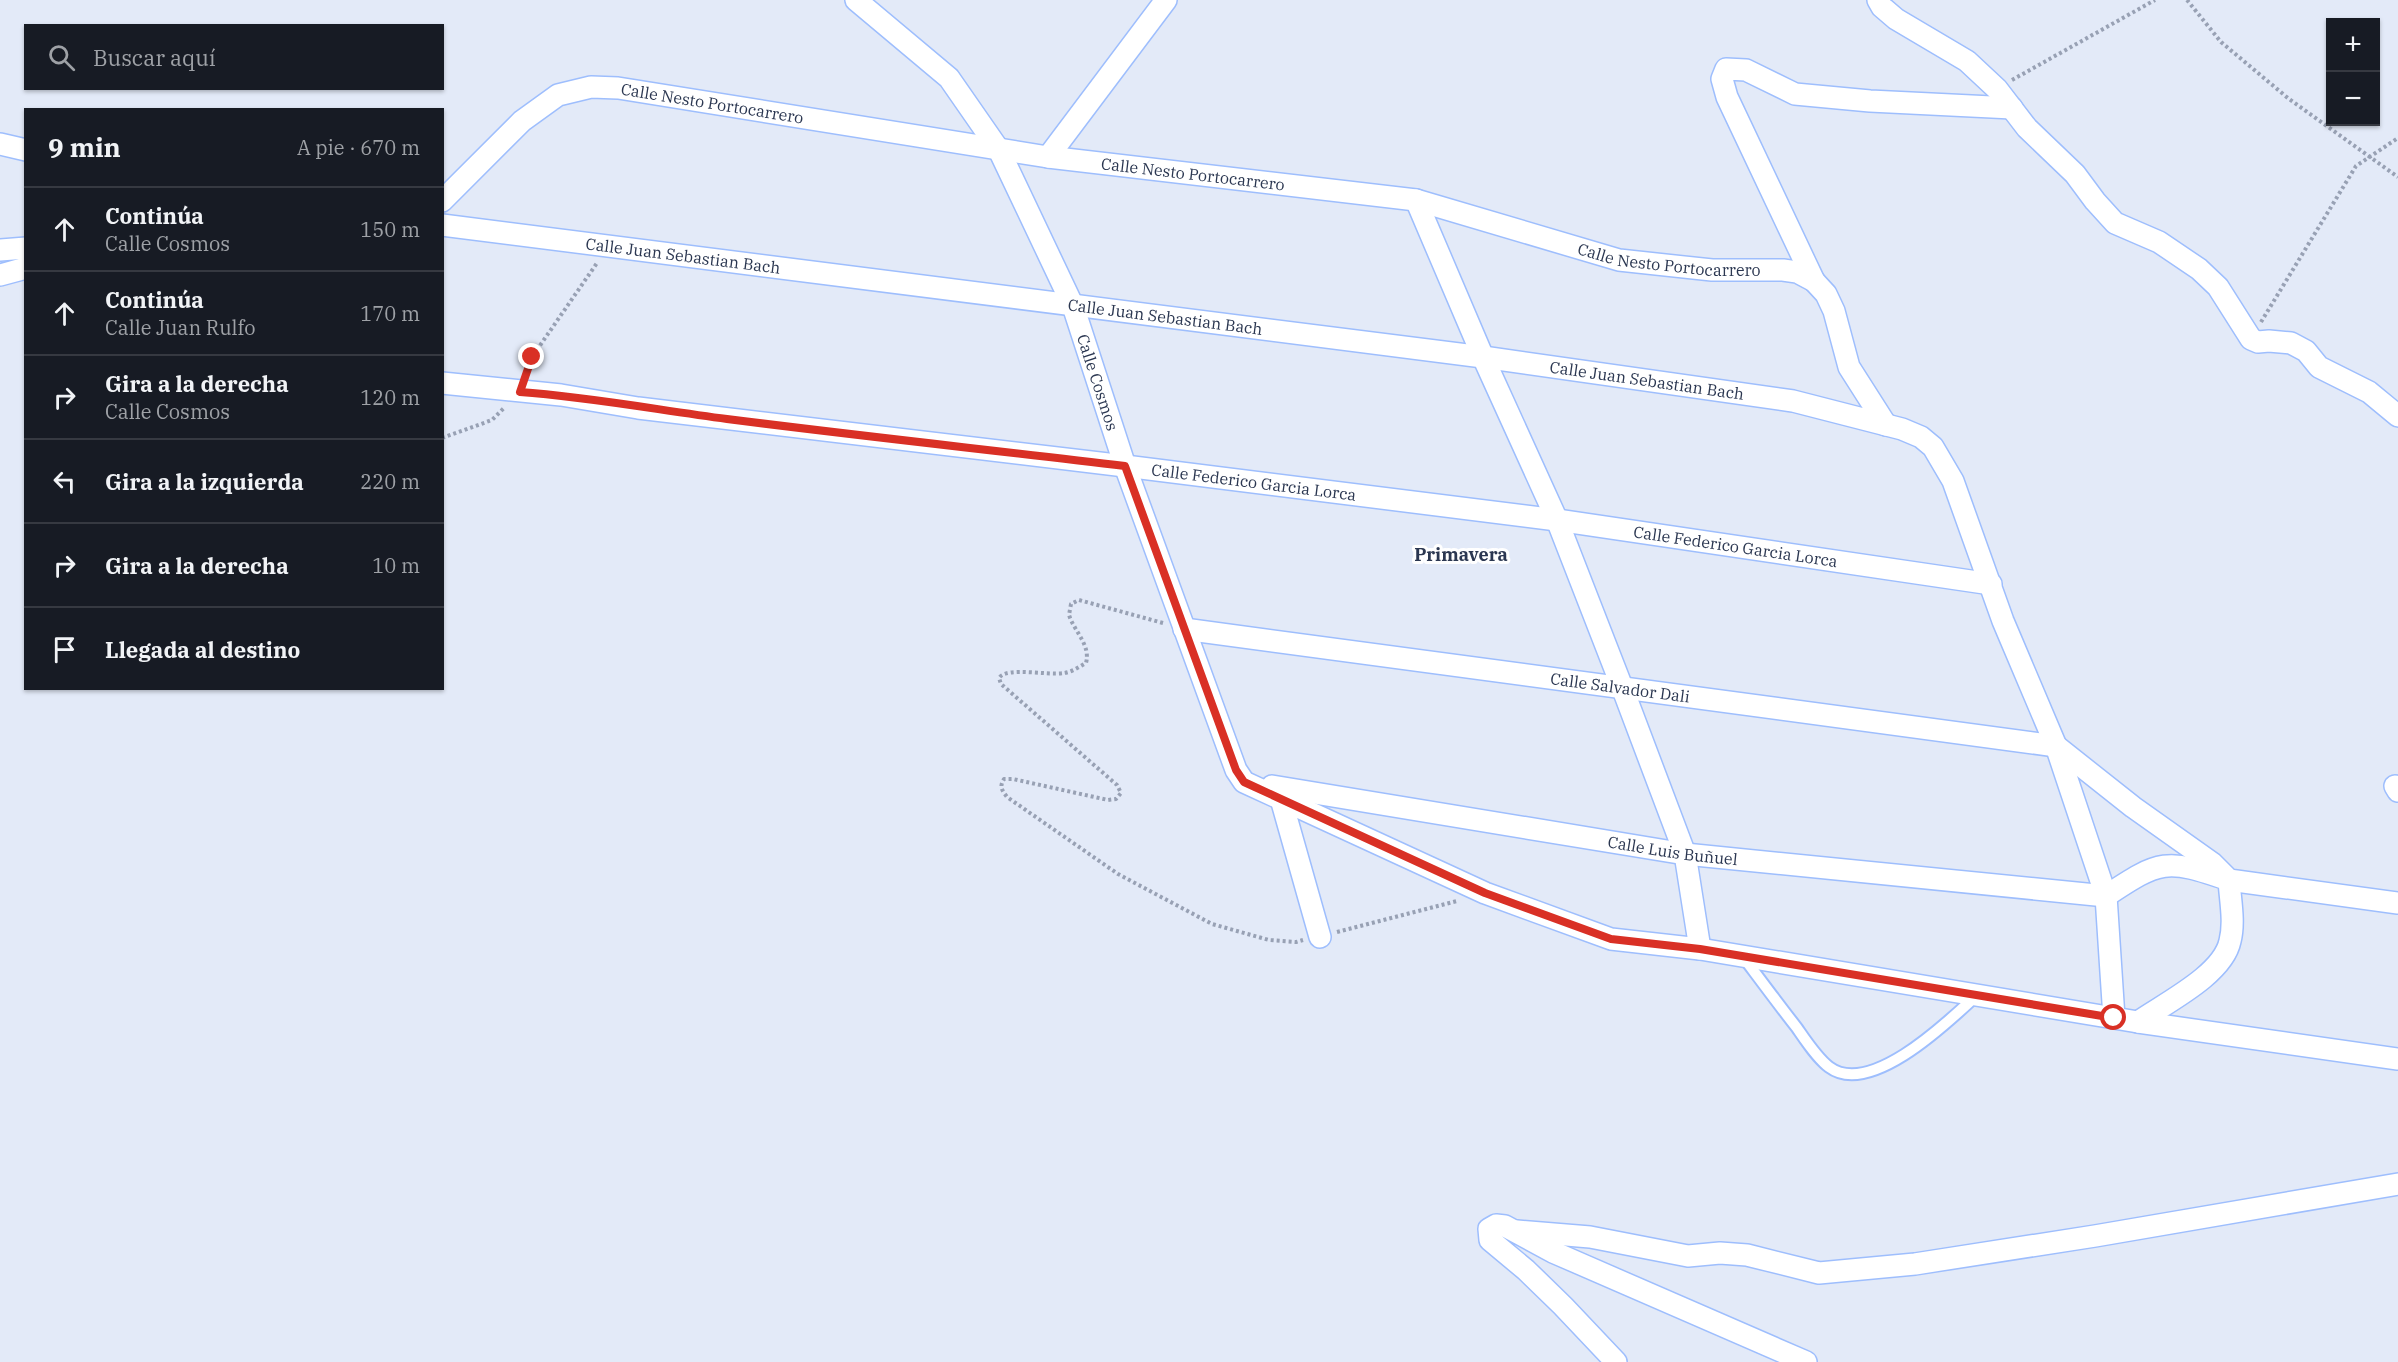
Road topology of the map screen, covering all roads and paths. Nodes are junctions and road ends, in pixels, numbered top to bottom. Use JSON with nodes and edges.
{"nodes":[{"id":1,"x":856,"y":0,"type":"edge"},
{"id":2,"x":1166,"y":0,"type":"edge"},
{"id":3,"x":1878,"y":0,"type":"edge"},
{"id":4,"x":2155,"y":0,"type":"edge"},
{"id":5,"x":2187,"y":0,"type":"edge"},
{"id":6,"x":1997,"y":89,"type":"junction"},
{"id":7,"x":2012,"y":108,"type":"junction"},
{"id":8,"x":2398,"y":138,"type":"edge"},
{"id":9,"x":0,"y":144,"type":"edge"},
{"id":10,"x":24,"y":150,"type":"edge"},
{"id":11,"x":999,"y":150,"type":"junction"},
{"id":12,"x":1048,"y":157,"type":"junction"},
{"id":13,"x":2370,"y":157,"type":"junction"},
{"id":14,"x":2398,"y":177,"type":"edge"},
{"id":15,"x":444,"y":199,"type":"edge"},
{"id":16,"x":1416,"y":200,"type":"junction"},
{"id":17,"x":444,"y":225,"type":"edge"},
{"id":18,"x":609,"y":245,"type":"junction"},
{"id":19,"x":24,"y":248,"type":"edge"},
{"id":20,"x":0,"y":250,"type":"edge"},
{"id":21,"x":24,"y":269,"type":"edge"},
{"id":22,"x":0,"y":275,"type":"edge"},
{"id":23,"x":1814,"y":281,"type":"junction"},
{"id":24,"x":1073,"y":306,"type":"junction"},
{"id":25,"x":2252,"y":339,"type":"junction"},
{"id":26,"x":1483,"y":357,"type":"junction"},
{"id":27,"x":444,"y":383,"type":"edge"},
{"id":28,"x":520,"y":392,"type":"junction"},
{"id":29,"x":2398,"y":416,"type":"edge"},
{"id":30,"x":1886,"y":425,"type":"junction"},
{"id":31,"x":444,"y":437,"type":"edge"},
{"id":32,"x":1125,"y":466,"type":"junction"},
{"id":33,"x":1557,"y":520,"type":"junction"},
{"id":34,"x":1991,"y":584,"type":"junction"},
{"id":35,"x":1184,"y":629,"type":"junction"},
{"id":36,"x":1622,"y":687,"type":"junction"},
{"id":37,"x":2056,"y":746,"type":"junction"},
{"id":38,"x":1244,"y":782,"type":"junction"},
{"id":39,"x":1281,"y":799,"type":"junction"},
{"id":40,"x":1685,"y":854,"type":"junction"},
{"id":41,"x":2229,"y":880,"type":"junction"},
{"id":42,"x":1485,"y":893,"type":"junction"},
{"id":43,"x":2106,"y":896,"type":"junction"},
{"id":44,"x":2398,"y":903,"type":"edge"},
{"id":45,"x":1320,"y":937,"type":"junction"},
{"id":46,"x":1700,"y":949,"type":"junction"},
{"id":47,"x":1742,"y":956,"type":"junction"},
{"id":48,"x":1977,"y":995,"type":"junction"},
{"id":49,"x":2114,"y":1018,"type":"junction"},
{"id":50,"x":2138,"y":1022,"type":"junction"},
{"id":51,"x":2398,"y":1059,"type":"edge"},
{"id":52,"x":2398,"y":1184,"type":"edge"},
{"id":53,"x":1517,"y":1231,"type":"junction"},
{"id":54,"x":1616,"y":1362,"type":"edge"},
{"id":55,"x":1806,"y":1362,"type":"edge"}],
"edges":[{"from":1,"to":11,"type":"street","name":"Calle Cosmos"},
{"from":2,"to":12,"type":"street"},
{"from":3,"to":6,"type":"street"},
{"from":4,"to":6,"type":"path"},
{"from":5,"to":13,"type":"path"},
{"from":6,"to":7,"type":"street"},
{"from":7,"to":23,"type":"street"},
{"from":7,"to":25,"type":"street"},
{"from":8,"to":13,"type":"path"},
{"from":9,"to":10,"type":"street"},
{"from":11,"to":12,"type":"street","name":"Calle Nesto Portocarrero"},
{"from":11,"to":15,"type":"street","name":"Calle Nesto Portocarrero"},
{"from":11,"to":24,"type":"street","name":"Calle Cosmos"},
{"from":12,"to":16,"type":"street","name":"Calle Nesto Portocarrero"},
{"from":13,"to":14,"type":"path"},
{"from":13,"to":25,"type":"path"},
{"from":16,"to":23,"type":"street","name":"Calle Nesto Portocarrero"},
{"from":16,"to":26,"type":"street"},
{"from":17,"to":18,"type":"street","name":"Calle Juan Sebastian Bach"},
{"from":18,"to":24,"type":"street","name":"Calle Juan Sebastian Bach"},
{"from":18,"to":28,"type":"path"},
{"from":19,"to":20,"type":"street"},
{"from":21,"to":22,"type":"street"},
{"from":23,"to":30,"type":"street"},
{"from":24,"to":26,"type":"street","name":"Calle Juan Sebastian Bach"},
{"from":24,"to":32,"type":"street","name":"Calle Cosmos"},
{"from":25,"to":29,"type":"street"},
{"from":26,"to":30,"type":"street","name":"Calle Juan Sebastian Bach"},
{"from":26,"to":33,"type":"street"},
{"from":27,"to":28,"type":"street","name":"Calle Federico Garcia Lorca"},
{"from":28,"to":31,"type":"path"},
{"from":28,"to":32,"type":"street","name":"Calle Federico Garcia Lorca"},
{"from":30,"to":34,"type":"street","name":"Calle Juan Sebastian Bach"},
{"from":32,"to":33,"type":"street","name":"Calle Federico Garcia Lorca"},
{"from":32,"to":35,"type":"street","name":"Calle Cosmos"},
{"from":33,"to":34,"type":"street","name":"Calle Federico Garcia Lorca"},
{"from":33,"to":36,"type":"street"},
{"from":34,"to":37,"type":"street","name":"Calle Juan Sebastian Bach"},
{"from":35,"to":36,"type":"street","name":"Calle Salvador Dali"},
{"from":35,"to":38,"type":"street","name":"Calle Cosmos"},
{"from":35,"to":45,"type":"path"},
{"from":36,"to":37,"type":"street","name":"Calle Salvador Dali"},
{"from":36,"to":40,"type":"street"},
{"from":37,"to":41,"type":"street"},
{"from":37,"to":43,"type":"street","name":"Calle Juan Sebastian Bach"},
{"from":38,"to":39,"type":"street"},
{"from":38,"to":40,"type":"street","name":"Calle Luis Buñuel"},
{"from":39,"to":42,"type":"street"},
{"from":39,"to":45,"type":"street"},
{"from":40,"to":43,"type":"street","name":"Calle Luis Buñuel"},
{"from":40,"to":46,"type":"street"},
{"from":41,"to":43,"type":"street"},
{"from":41,"to":44,"type":"street"},
{"from":41,"to":50,"type":"street"},
{"from":42,"to":45,"type":"path"},
{"from":42,"to":46,"type":"street"},
{"from":43,"to":49,"type":"street","name":"Calle Juan Sebastian Bach"},
{"from":46,"to":47,"type":"street"},
{"from":47,"to":48,"type":"street"},
{"from":47,"to":48,"type":"lane"},
{"from":48,"to":49,"type":"street"},
{"from":49,"to":50,"type":"street"},
{"from":50,"to":51,"type":"street"},
{"from":52,"to":53,"type":"street"},
{"from":53,"to":54,"type":"street"},
{"from":53,"to":55,"type":"street"}]}
